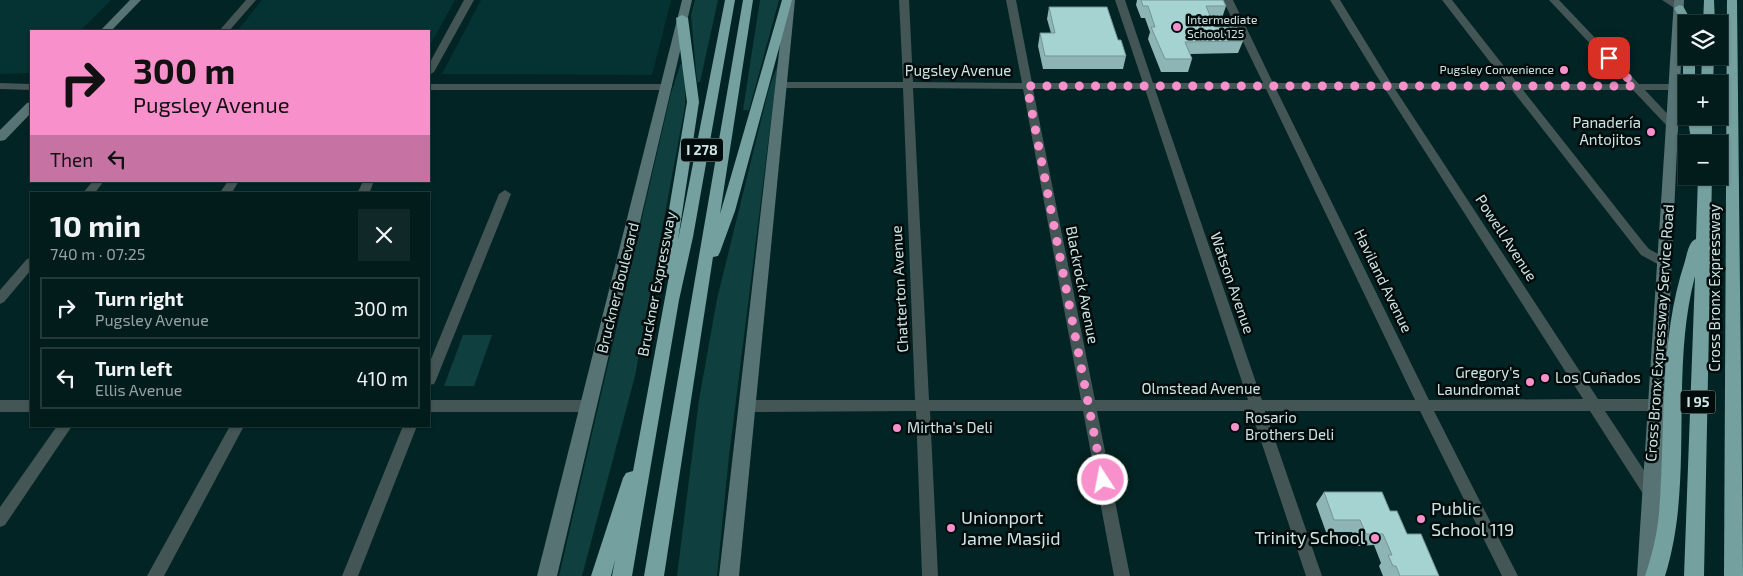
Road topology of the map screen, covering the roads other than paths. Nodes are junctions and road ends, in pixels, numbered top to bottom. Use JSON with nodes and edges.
{"nodes":[{"id":1,"x":136,"y":0,"type":"edge"},
{"id":2,"x":251,"y":0,"type":"edge"},
{"id":3,"x":469,"y":0,"type":"edge"},
{"id":4,"x":686,"y":0,"type":"edge"},
{"id":5,"x":730,"y":0,"type":"edge"},
{"id":6,"x":748,"y":0,"type":"edge"},
{"id":7,"x":788,"y":0,"type":"edge"},
{"id":8,"x":904,"y":0,"type":"edge"},
{"id":9,"x":1011,"y":0,"type":"edge"},
{"id":10,"x":1120,"y":0,"type":"edge"},
{"id":11,"x":1228,"y":0,"type":"edge"},
{"id":12,"x":1335,"y":0,"type":"edge"},
{"id":13,"x":1447,"y":0,"type":"edge"},
{"id":14,"x":1554,"y":0,"type":"edge"},
{"id":15,"x":1667,"y":0,"type":"edge"},
{"id":16,"x":1710,"y":0,"type":"edge"},
{"id":17,"x":1732,"y":0,"type":"edge"},
{"id":18,"x":1736,"y":0,"type":"edge"},
{"id":19,"x":1679,"y":4,"type":"edge"},
{"id":20,"x":1709,"y":15,"type":"edge"},
{"id":21,"x":682,"y":18,"type":"junction"},
{"id":22,"x":106,"y":30,"type":"edge"},
{"id":23,"x":225,"y":30,"type":"edge"},
{"id":24,"x":1743,"y":37,"type":"edge"},
{"id":25,"x":430,"y":70,"type":"edge"},
{"id":26,"x":782,"y":85,"type":"junction"},
{"id":27,"x":0,"y":86,"type":"edge"},
{"id":28,"x":908,"y":86,"type":"junction"},
{"id":29,"x":1027,"y":86,"type":"junction"},
{"id":30,"x":1148,"y":86,"type":"junction"},
{"id":31,"x":1270,"y":86,"type":"junction"},
{"id":32,"x":1388,"y":86,"type":"junction"},
{"id":33,"x":1514,"y":86,"type":"junction"},
{"id":34,"x":1635,"y":86,"type":"junction"},
{"id":35,"x":30,"y":87,"type":"edge"},
{"id":36,"x":430,"y":87,"type":"edge"},
{"id":37,"x":667,"y":87,"type":"junction"},
{"id":38,"x":1674,"y":87,"type":"junction"},
{"id":39,"x":30,"y":107,"type":"edge"},
{"id":40,"x":1672,"y":125,"type":"junction"},
{"id":41,"x":0,"y":137,"type":"edge"},
{"id":42,"x":98,"y":182,"type":"edge"},
{"id":43,"x":1705,"y":185,"type":"edge"},
{"id":44,"x":90,"y":192,"type":"edge"},
{"id":45,"x":505,"y":194,"type":"dead end"},
{"id":46,"x":1703,"y":227,"type":"junction"},
{"id":47,"x":30,"y":263,"type":"edge"},
{"id":48,"x":1665,"y":263,"type":"junction"},
{"id":49,"x":701,"y":286,"type":"junction"},
{"id":50,"x":0,"y":299,"type":"edge"},
{"id":51,"x":671,"y":300,"type":"junction"},
{"id":52,"x":430,"y":378,"type":"edge"},
{"id":53,"x":1593,"y":405,"type":"junction"},
{"id":54,"x":1655,"y":405,"type":"junction"},
{"id":55,"x":0,"y":406,"type":"edge"},
{"id":56,"x":30,"y":406,"type":"edge"},
{"id":57,"x":430,"y":406,"type":"edge"},
{"id":58,"x":589,"y":406,"type":"junction"},
{"id":59,"x":747,"y":406,"type":"junction"},
{"id":60,"x":922,"y":406,"type":"junction"},
{"id":61,"x":1089,"y":406,"type":"junction"},
{"id":62,"x":1256,"y":406,"type":"junction"},
{"id":63,"x":1424,"y":406,"type":"junction"},
{"id":64,"x":652,"y":415,"type":"junction"},
{"id":65,"x":64,"y":427,"type":"edge"},
{"id":66,"x":235,"y":427,"type":"edge"},
{"id":67,"x":410,"y":427,"type":"edge"},
{"id":68,"x":1650,"y":492,"type":"junction"},
{"id":69,"x":0,"y":520,"type":"edge"},
{"id":70,"x":155,"y":576,"type":"edge"},
{"id":71,"x":350,"y":576,"type":"edge"},
{"id":72,"x":547,"y":576,"type":"edge"},
{"id":73,"x":601,"y":576,"type":"edge"},
{"id":74,"x":622,"y":576,"type":"edge"},
{"id":75,"x":654,"y":576,"type":"edge"},
{"id":76,"x":729,"y":576,"type":"edge"},
{"id":77,"x":930,"y":576,"type":"edge"},
{"id":78,"x":1122,"y":576,"type":"edge"},
{"id":79,"x":1314,"y":576,"type":"edge"},
{"id":80,"x":1510,"y":576,"type":"edge"},
{"id":81,"x":1647,"y":576,"type":"edge"},
{"id":82,"x":1655,"y":576,"type":"edge"},
{"id":83,"x":1694,"y":576,"type":"edge"},
{"id":84,"x":1734,"y":576,"type":"edge"}],
"edges":[{"from":1,"to":22,"type":"main road"},
{"from":2,"to":23,"type":"street"},
{"from":3,"to":25,"type":"street"},
{"from":4,"to":21,"type":"main road","name":"Bruckner Boulevard"},
{"from":5,"to":51,"type":"highway","name":"Bruckner Expressway","number":"I 278"},
{"from":6,"to":49,"type":"highway","number":"I 278"},
{"from":7,"to":26,"type":"main road"},
{"from":7,"to":49,"type":"highway"},
{"from":8,"to":28,"type":"street","name":"Chatterton Avenue"},
{"from":9,"to":29,"type":"street","name":"Blackrock Avenue"},
{"from":10,"to":30,"type":"street","name":"Watson Avenue"},
{"from":11,"to":31,"type":"street","name":"Haviland Avenue"},
{"from":12,"to":32,"type":"street","name":"Powell Avenue"},
{"from":13,"to":33,"type":"street"},
{"from":14,"to":34,"type":"street"},
{"from":15,"to":19,"type":"street"},
{"from":16,"to":20,"type":"highway"},
{"from":17,"to":84,"type":"highway","name":"Cross Bronx Expressway","number":"I 95"},
{"from":18,"to":24,"type":"highway"},
{"from":19,"to":38,"type":"main road","name":"Cross Bronx Expressway Service Road"},
{"from":21,"to":37,"type":"main road","name":"Bruckner Boulevard"},
{"from":21,"to":51,"type":"highway"},
{"from":26,"to":28,"type":"street","name":"Pugsley Avenue"},
{"from":26,"to":59,"type":"main road"},
{"from":27,"to":35,"type":"street"},
{"from":28,"to":29,"type":"street","name":"Pugsley Avenue"},
{"from":28,"to":60,"type":"street","name":"Chatterton Avenue"},
{"from":29,"to":30,"type":"street","name":"Pugsley Avenue"},
{"from":29,"to":61,"type":"street","name":"Blackrock Avenue"},
{"from":30,"to":31,"type":"street","name":"Pugsley Avenue"},
{"from":30,"to":62,"type":"street","name":"Watson Avenue"},
{"from":31,"to":32,"type":"street","name":"Pugsley Avenue"},
{"from":31,"to":63,"type":"street","name":"Haviland Avenue"},
{"from":32,"to":33,"type":"street","name":"Pugsley Avenue"},
{"from":32,"to":53,"type":"street","name":"Powell Avenue"},
{"from":33,"to":34,"type":"street","name":"Pugsley Avenue"},
{"from":33,"to":48,"type":"street"},
{"from":34,"to":38,"type":"street","name":"Pugsley Avenue"},
{"from":34,"to":40,"type":"street"},
{"from":36,"to":37,"type":"street"},
{"from":37,"to":58,"type":"main road","name":"Bruckner Boulevard"},
{"from":38,"to":40,"type":"main road","name":"Cross Bronx Expressway Service Road"},
{"from":39,"to":41,"type":"main road"},
{"from":40,"to":48,"type":"main road","name":"Cross Bronx Expressway Service Road"},
{"from":42,"to":44,"type":"street"},
{"from":43,"to":46,"type":"highway","name":"Cross Bronx Expressway","number":"I 95"},
{"from":45,"to":52,"type":"street"},
{"from":46,"to":82,"type":"highway"},
{"from":46,"to":83,"type":"highway","name":"Cross Bronx Expressway","number":"I 95"},
{"from":47,"to":50,"type":"street"},
{"from":48,"to":54,"type":"main road","name":"Cross Bronx Expressway Service Road"},
{"from":49,"to":75,"type":"highway","number":"I 278"},
{"from":51,"to":64,"type":"highway","name":"Bruckner Expressway","number":"I 278"},
{"from":53,"to":54,"type":"street","name":"Olmstead Avenue"},
{"from":53,"to":63,"type":"street","name":"Olmstead Avenue"},
{"from":53,"to":68,"type":"street","name":"Powell Avenue"},
{"from":54,"to":68,"type":"main road","name":"Cross Bronx Expressway Service Road"},
{"from":55,"to":56,"type":"street"},
{"from":57,"to":58,"type":"street"},
{"from":58,"to":72,"type":"main road","name":"Bruckner Boulevard"},
{"from":59,"to":60,"type":"street","name":"Olmstead Avenue"},
{"from":59,"to":76,"type":"main road"},
{"from":60,"to":61,"type":"street","name":"Olmstead Avenue"},
{"from":60,"to":77,"type":"street","name":"Chatterton Avenue"},
{"from":61,"to":62,"type":"street","name":"Olmstead Avenue"},
{"from":61,"to":78,"type":"street","name":"Blackrock Avenue"},
{"from":62,"to":63,"type":"street","name":"Olmstead Avenue"},
{"from":62,"to":79,"type":"street","name":"Watson Avenue"},
{"from":63,"to":80,"type":"street","name":"Haviland Avenue"},
{"from":64,"to":73,"type":"highway"},
{"from":64,"to":74,"type":"highway","name":"Bruckner Expressway","number":"I 278"},
{"from":65,"to":69,"type":"street"},
{"from":66,"to":70,"type":"street"},
{"from":67,"to":71,"type":"street"},
{"from":68,"to":81,"type":"main road","name":"Cross Bronx Expressway Service Road"}]}
